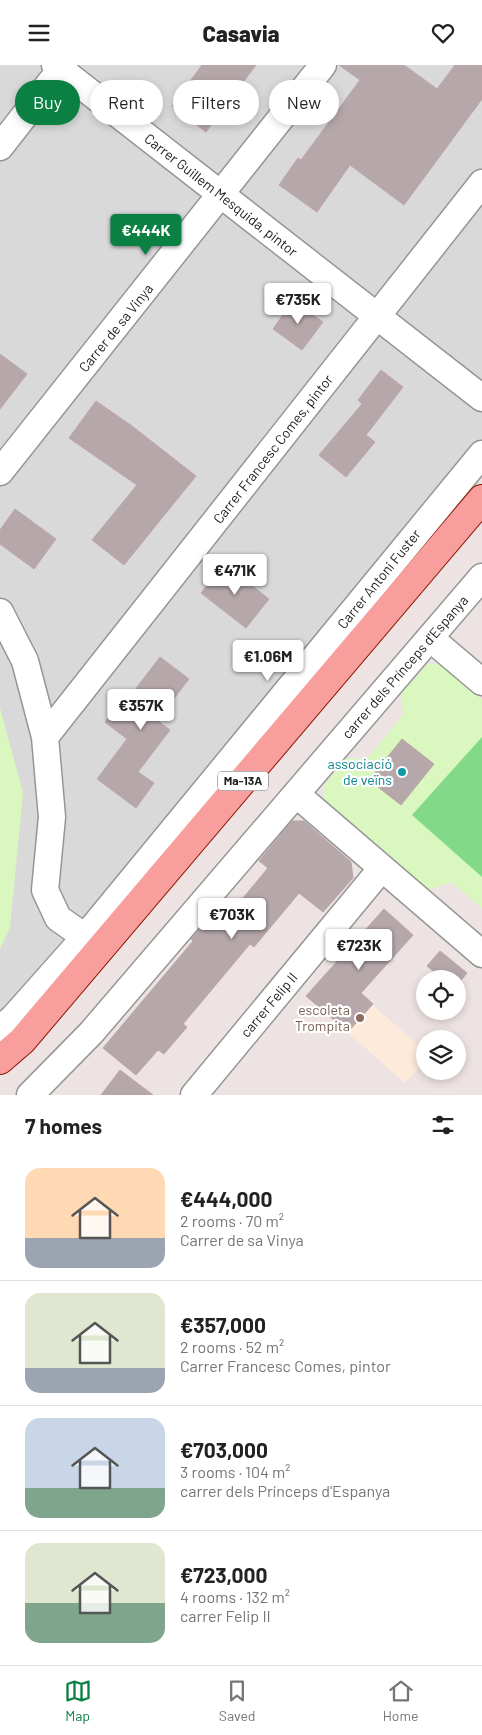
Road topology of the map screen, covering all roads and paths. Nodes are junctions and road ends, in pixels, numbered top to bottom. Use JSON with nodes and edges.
{"nodes":[{"id":1,"x":324,"y":65,"type":"edge"},
{"id":2,"x":60,"y":66,"type":"edge"},
{"id":3,"x":0,"y":147,"type":"edge"},
{"id":4,"x":482,"y":183,"type":"edge"},
{"id":5,"x":222,"y":195,"type":"junction"},
{"id":6,"x":378,"y":317,"type":"junction"},
{"id":7,"x":482,"y":398,"type":"edge"},
{"id":8,"x":482,"y":454,"type":"edge"},
{"id":9,"x":0,"y":472,"type":"edge"},
{"id":10,"x":482,"y":499,"type":"edge"},
{"id":11,"x":482,"y":577,"type":"edge"},
{"id":12,"x":0,"y":612,"type":"edge"},
{"id":13,"x":430,"y":638,"type":"junction"},
{"id":14,"x":482,"y":682,"type":"edge"},
{"id":15,"x":45,"y":737,"type":"junction"},
{"id":16,"x":296,"y":794,"type":"junction"},
{"id":17,"x":382,"y":868,"type":"junction"},
{"id":18,"x":85,"y":937,"type":"junction"},
{"id":19,"x":482,"y":954,"type":"edge"},
{"id":20,"x":0,"y":1029,"type":"edge"},
{"id":21,"x":0,"y":1060,"type":"edge"},
{"id":22,"x":30,"y":1095,"type":"edge"},
{"id":23,"x":194,"y":1095,"type":"edge"}],
"edges":[{"from":1,"to":5,"type":"street","name":"Carrer de sa Vinya"},
{"from":2,"to":3,"type":"street"},
{"from":2,"to":5,"type":"street","name":"Carrer Guillem Mesquida, pintor"},
{"from":4,"to":6,"type":"street","name":"Carrer Francesc Comes, pintor"},
{"from":5,"to":6,"type":"street","name":"Carrer Guillem Mesquida, pintor"},
{"from":5,"to":9,"type":"street","name":"Carrer de sa Vinya"},
{"from":6,"to":7,"type":"street","name":"Carrer Guillem Mesquida, pintor"},
{"from":6,"to":15,"type":"street","name":"Carrer Francesc Comes, pintor"},
{"from":8,"to":18,"type":"street","name":"Carrer Antoni Fuster"},
{"from":10,"to":21,"type":"main road","number":"Ma-13A"},
{"from":11,"to":13,"type":"street","name":"carrer dels Prínceps d'Espanya"},
{"from":12,"to":15,"type":"street"},
{"from":13,"to":14,"type":"street"},
{"from":13,"to":16,"type":"street","name":"carrer dels Prínceps d'Espanya"},
{"from":15,"to":18,"type":"street"},
{"from":16,"to":17,"type":"street"},
{"from":16,"to":22,"type":"street","name":"carrer dels Prínceps d'Espanya"},
{"from":17,"to":19,"type":"street"},
{"from":17,"to":23,"type":"street","name":"carrer Felip II"},
{"from":18,"to":20,"type":"street","name":"Carrer Antoni Fuster"}]}
